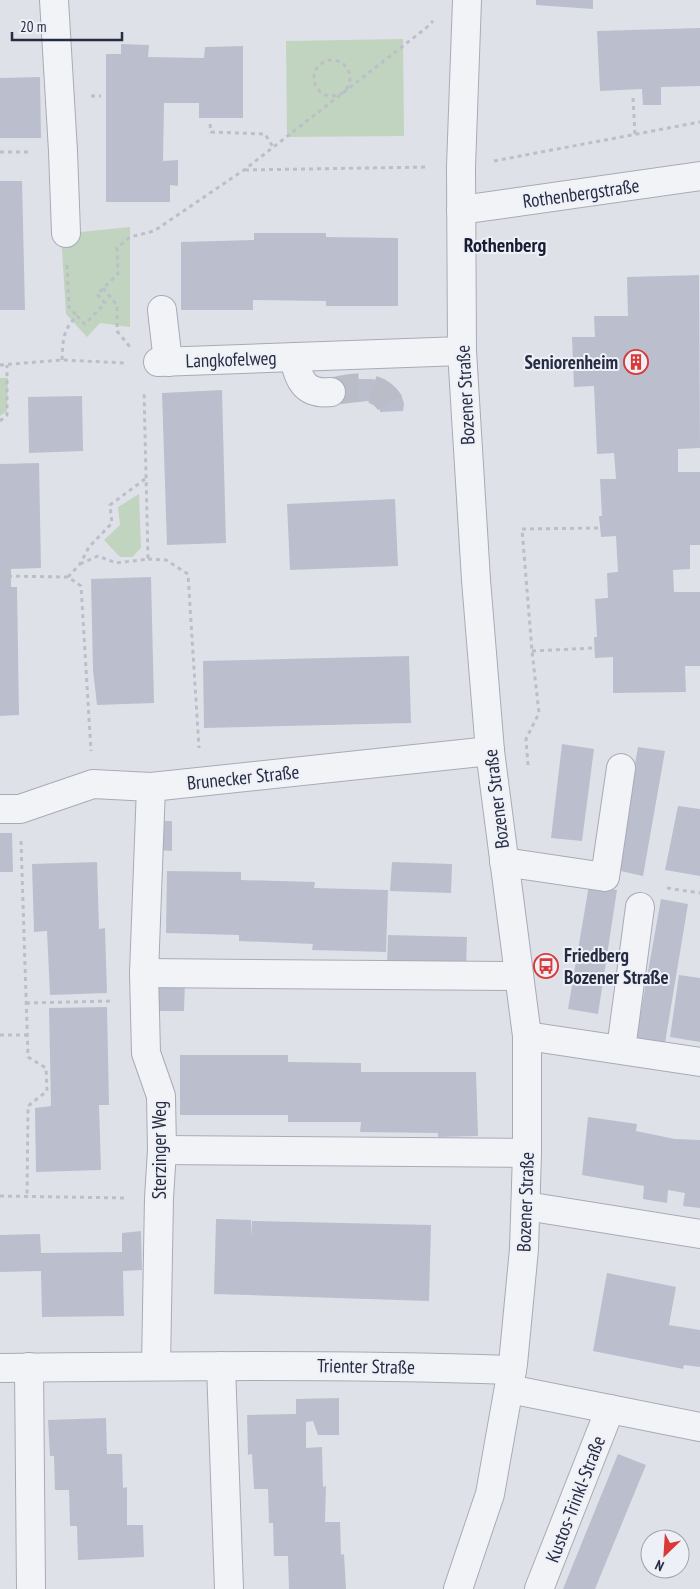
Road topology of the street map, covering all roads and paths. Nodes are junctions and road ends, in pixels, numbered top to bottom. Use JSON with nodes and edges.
{"nodes":[{"id":1,"x":54,"y":0,"type":"edge"},
{"id":2,"x":467,"y":0,"type":"edge"},
{"id":3,"x":439,"y":14,"type":"dead end"},
{"id":4,"x":342,"y":93,"type":"junction"},
{"id":5,"x":632,"y":98,"type":"dead end"},
{"id":6,"x":700,"y":122,"type":"edge"},
{"id":7,"x":210,"y":124,"type":"dead end"},
{"id":8,"x":635,"y":135,"type":"junction"},
{"id":9,"x":273,"y":147,"type":"junction"},
{"id":10,"x":461,"y":167,"type":"junction"},
{"id":11,"x":244,"y":170,"type":"junction"},
{"id":12,"x":700,"y":176,"type":"edge"},
{"id":13,"x":461,"y":210,"type":"junction"},
{"id":14,"x":66,"y":233,"type":"joint"},
{"id":15,"x":103,"y":288,"type":"junction"},
{"id":16,"x":162,"y":310,"type":"dead end"},
{"id":17,"x":77,"y":316,"type":"junction"},
{"id":18,"x":118,"y":331,"type":"dead end"},
{"id":19,"x":462,"y":351,"type":"junction"},
{"id":20,"x":294,"y":357,"type":"junction"},
{"id":21,"x":62,"y":360,"type":"junction"},
{"id":22,"x":157,"y":363,"type":"junction"},
{"id":23,"x":0,"y":365,"type":"edge"},
{"id":24,"x":6,"y":365,"type":"junction"},
{"id":25,"x":331,"y":392,"type":"tunnel mouth"},
{"id":26,"x":0,"y":421,"type":"edge"},
{"id":27,"x":146,"y":478,"type":"junction"},
{"id":28,"x":599,"y":528,"type":"dead end"},
{"id":29,"x":148,"y":559,"type":"junction"},
{"id":30,"x":80,"y":564,"type":"junction"},
{"id":31,"x":0,"y":576,"type":"edge"},
{"id":32,"x":68,"y":577,"type":"junction"},
{"id":33,"x":593,"y":648,"type":"dead end"},
{"id":34,"x":532,"y":652,"type":"junction"},
{"id":35,"x":490,"y":751,"type":"junction"},
{"id":36,"x":528,"y":768,"type":"dead end"},
{"id":37,"x":621,"y":768,"type":"dead end"},
{"id":38,"x":201,"y":782,"type":"junction"},
{"id":39,"x":93,"y":784,"type":"junction"},
{"id":40,"x":152,"y":787,"type":"junction"},
{"id":41,"x":0,"y":809,"type":"edge"},
{"id":42,"x":20,"y":835,"type":"dead end"},
{"id":43,"x":504,"y":862,"type":"junction"},
{"id":44,"x":640,"y":907,"type":"dead end"},
{"id":45,"x":144,"y":973,"type":"junction"},
{"id":46,"x":519,"y":976,"type":"junction"},
{"id":47,"x":145,"y":1000,"type":"junction"},
{"id":48,"x":26,"y":1003,"type":"junction"},
{"id":49,"x":0,"y":1035,"type":"edge"},
{"id":50,"x":28,"y":1035,"type":"junction"},
{"id":51,"x":527,"y":1036,"type":"junction"},
{"id":52,"x":621,"y":1049,"type":"junction"},
{"id":53,"x":700,"y":1062,"type":"edge"},
{"id":54,"x":162,"y":1150,"type":"junction"},
{"id":55,"x":527,"y":1153,"type":"junction"},
{"id":56,"x":0,"y":1196,"type":"edge"},
{"id":57,"x":26,"y":1196,"type":"junction"},
{"id":58,"x":159,"y":1198,"type":"junction"},
{"id":59,"x":526,"y":1206,"type":"junction"},
{"id":60,"x":700,"y":1234,"type":"edge"},
{"id":61,"x":156,"y":1366,"type":"junction"},
{"id":62,"x":221,"y":1366,"type":"junction"},
{"id":63,"x":29,"y":1367,"type":"junction"},
{"id":64,"x":0,"y":1368,"type":"edge"},
{"id":65,"x":510,"y":1379,"type":"junction"},
{"id":66,"x":610,"y":1409,"type":"junction"},
{"id":67,"x":700,"y":1427,"type":"edge"},
{"id":68,"x":31,"y":1589,"type":"edge"},
{"id":69,"x":229,"y":1589,"type":"edge"},
{"id":70,"x":458,"y":1589,"type":"edge"},
{"id":71,"x":539,"y":1589,"type":"edge"}],
"edges":[{"from":1,"to":14,"type":"street"},
{"from":2,"to":10,"type":"street","name":"Bozener Straße"},
{"from":3,"to":4,"type":"path"},
{"from":4,"to":4,"type":"path"},
{"from":4,"to":9,"type":"path"},
{"from":5,"to":8,"type":"path"},
{"from":6,"to":8,"type":"path"},
{"from":7,"to":9,"type":"path"},
{"from":8,"to":10,"type":"path"},
{"from":9,"to":11,"type":"path"},
{"from":10,"to":11,"type":"path"},
{"from":10,"to":13,"type":"street","name":"Bozener Straße"},
{"from":11,"to":15,"type":"path"},
{"from":12,"to":13,"type":"street","name":"Rothenbergstraße"},
{"from":13,"to":19,"type":"street","name":"Bozener Straße"},
{"from":14,"to":17,"type":"path"},
{"from":15,"to":17,"type":"path"},
{"from":15,"to":18,"type":"path"},
{"from":16,"to":22,"type":"street"},
{"from":17,"to":21,"type":"path"},
{"from":19,"to":20,"type":"street","name":"Langkofelweg"},
{"from":19,"to":35,"type":"street","name":"Bozener Straße"},
{"from":20,"to":22,"type":"street","name":"Langkofelweg"},
{"from":20,"to":25,"type":"street"},
{"from":21,"to":22,"type":"path"},
{"from":21,"to":24,"type":"path"},
{"from":22,"to":27,"type":"path"},
{"from":23,"to":24,"type":"path"},
{"from":24,"to":26,"type":"path"},
{"from":27,"to":29,"type":"path"},
{"from":27,"to":30,"type":"path"},
{"from":28,"to":34,"type":"path"},
{"from":29,"to":30,"type":"path"},
{"from":29,"to":38,"type":"path"},
{"from":30,"to":32,"type":"path"},
{"from":31,"to":32,"type":"path"},
{"from":32,"to":39,"type":"path"},
{"from":33,"to":34,"type":"path"},
{"from":34,"to":36,"type":"path"},
{"from":35,"to":38,"type":"street","name":"Brunecker Straße"},
{"from":35,"to":43,"type":"street","name":"Bozener Straße"},
{"from":37,"to":43,"type":"street"},
{"from":38,"to":40,"type":"street","name":"Brunecker Straße"},
{"from":39,"to":40,"type":"street","name":"Brunecker Straße"},
{"from":39,"to":41,"type":"street","name":"Brunecker Straße"},
{"from":40,"to":45,"type":"street","name":"Sterzinger Weg"},
{"from":42,"to":48,"type":"path"},
{"from":43,"to":46,"type":"street","name":"Bozener Straße"},
{"from":44,"to":52,"type":"street"},
{"from":45,"to":46,"type":"street"},
{"from":45,"to":47,"type":"street","name":"Sterzinger Weg"},
{"from":46,"to":51,"type":"street","name":"Bozener Straße"},
{"from":47,"to":48,"type":"path"},
{"from":47,"to":54,"type":"street","name":"Sterzinger Weg"},
{"from":48,"to":50,"type":"path"},
{"from":49,"to":50,"type":"path"},
{"from":50,"to":57,"type":"path"},
{"from":51,"to":52,"type":"street"},
{"from":51,"to":55,"type":"street","name":"Bozener Straße"},
{"from":52,"to":53,"type":"street"},
{"from":54,"to":55,"type":"street"},
{"from":54,"to":58,"type":"street","name":"Sterzinger Weg"},
{"from":55,"to":59,"type":"street","name":"Bozener Straße"},
{"from":56,"to":57,"type":"path"},
{"from":57,"to":58,"type":"path"},
{"from":58,"to":61,"type":"street","name":"Sterzinger Weg"},
{"from":59,"to":60,"type":"street"},
{"from":59,"to":65,"type":"street","name":"Bozener Straße"},
{"from":61,"to":62,"type":"street","name":"Trienter Straße"},
{"from":61,"to":63,"type":"street","name":"Trienter Straße"},
{"from":62,"to":65,"type":"street","name":"Trienter Straße"},
{"from":62,"to":69,"type":"street"},
{"from":63,"to":64,"type":"street","name":"Trienter Straße"},
{"from":63,"to":68,"type":"street"},
{"from":65,"to":66,"type":"street","name":"Kustos-Trinkl-Straße"},
{"from":65,"to":70,"type":"street","name":"Bozener Straße"},
{"from":66,"to":67,"type":"street","name":"Kustos-Trinkl-Straße"},
{"from":66,"to":71,"type":"street","name":"Kustos-Trinkl-Straße"}]}
